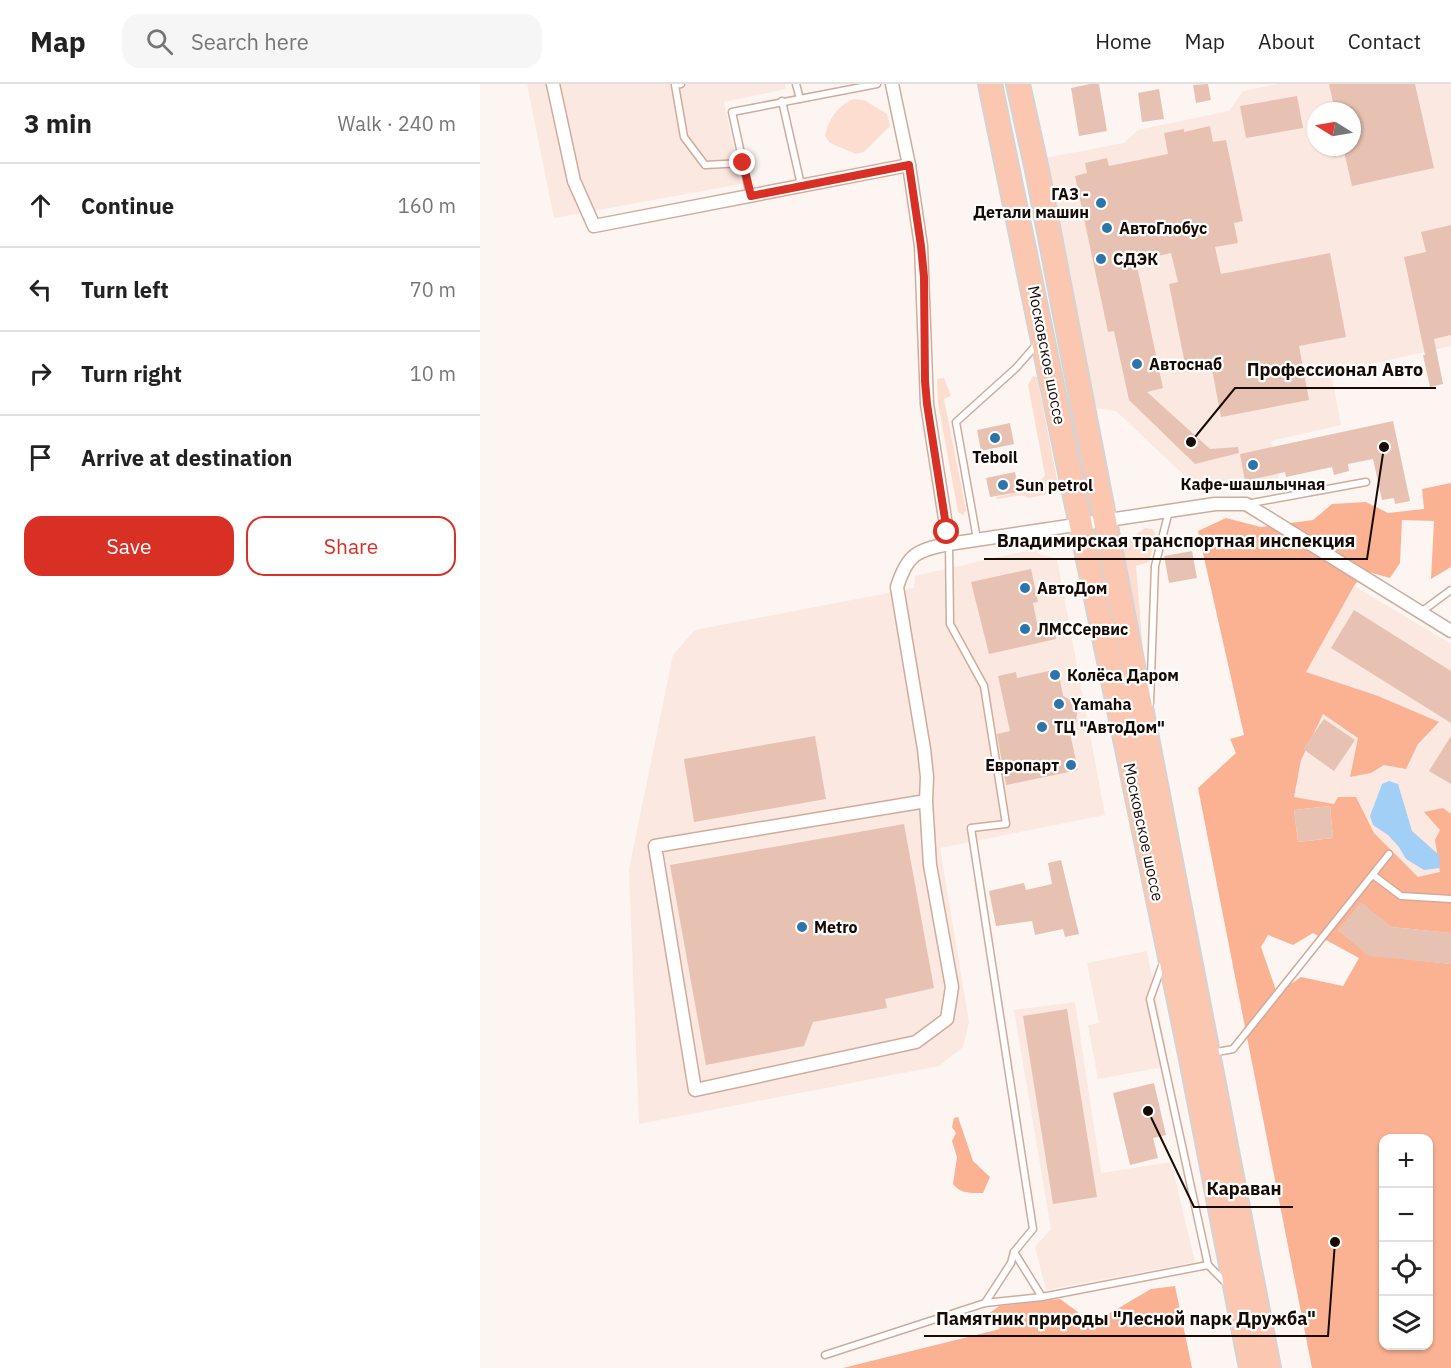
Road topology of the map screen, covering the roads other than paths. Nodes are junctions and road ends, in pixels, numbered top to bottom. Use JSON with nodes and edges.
{"nodes":[{"id":1,"x":553,"y":84,"type":"edge"},
{"id":2,"x":681,"y":84,"type":"edge"},
{"id":3,"x":796,"y":84,"type":"edge"},
{"id":4,"x":877,"y":84,"type":"edge"},
{"id":5,"x":892,"y":84,"type":"edge"},
{"id":6,"x":990,"y":84,"type":"edge"},
{"id":7,"x":1018,"y":84,"type":"edge"},
{"id":8,"x":800,"y":99,"type":"junction"},
{"id":9,"x":782,"y":101,"type":"junction"},
{"id":10,"x":743,"y":163,"type":"junction"},
{"id":11,"x":909,"y":165,"type":"junction"},
{"id":12,"x":801,"y":186,"type":"junction"},
{"id":13,"x":751,"y":196,"type":"junction"},
{"id":14,"x":1043,"y":336,"type":"junction"},
{"id":15,"x":1366,"y":482,"type":"dead end"},
{"id":16,"x":1246,"y":504,"type":"junction"},
{"id":17,"x":1168,"y":512,"type":"junction"},
{"id":18,"x":1104,"y":521,"type":"junction"},
{"id":19,"x":1080,"y":524,"type":"junction"},
{"id":20,"x":977,"y":539,"type":"junction"},
{"id":21,"x":949,"y":544,"type":"junction"},
{"id":22,"x":1451,"y":590,"type":"edge"},
{"id":23,"x":1421,"y":612,"type":"junction"},
{"id":24,"x":1451,"y":631,"type":"edge"},
{"id":25,"x":1151,"y":758,"type":"junction"},
{"id":26,"x":926,"y":801,"type":"junction"},
{"id":27,"x":1389,"y":854,"type":"dead end"},
{"id":28,"x":1373,"y":875,"type":"junction"},
{"id":29,"x":1451,"y":899,"type":"edge"},
{"id":30,"x":1168,"y":948,"type":"junction"},
{"id":31,"x":1209,"y":1054,"type":"junction"},
{"id":32,"x":1014,"y":1252,"type":"junction"},
{"id":33,"x":1208,"y":1265,"type":"junction"},
{"id":34,"x":1237,"y":1294,"type":"junction"},
{"id":35,"x":1042,"y":1297,"type":"junction"},
{"id":36,"x":985,"y":1303,"type":"junction"},
{"id":37,"x":825,"y":1354,"type":"dead end"},
{"id":38,"x":1251,"y":1368,"type":"edge"},
{"id":39,"x":1269,"y":1368,"type":"edge"}],
"edges":[{"from":1,"to":13,"type":"street"},
{"from":2,"to":10,"type":"lane"},
{"from":3,"to":8,"type":"lane"},
{"from":4,"to":8,"type":"lane"},
{"from":5,"to":11,"type":"street"},
{"from":6,"to":14,"type":"highway","name":"Московское шоссе"},
{"from":7,"to":18,"type":"highway","name":"Московское шоссе"},
{"from":8,"to":9,"type":"lane"},
{"from":9,"to":10,"type":"lane"},
{"from":9,"to":12,"type":"lane"},
{"from":10,"to":13,"type":"lane"},
{"from":11,"to":12,"type":"street"},
{"from":11,"to":21,"type":"street"},
{"from":12,"to":13,"type":"street"},
{"from":14,"to":19,"type":"highway","name":"Московское шоссе"},
{"from":14,"to":20,"type":"lane"},
{"from":15,"to":16,"type":"lane"},
{"from":16,"to":17,"type":"street"},
{"from":16,"to":23,"type":"street"},
{"from":17,"to":18,"type":"street"},
{"from":17,"to":25,"type":"lane"},
{"from":18,"to":19,"type":"street"},
{"from":18,"to":25,"type":"highway","name":"Московское шоссе"},
{"from":19,"to":20,"type":"street"},
{"from":19,"to":30,"type":"highway","name":"Московское шоссе"},
{"from":20,"to":21,"type":"street"},
{"from":21,"to":26,"type":"street"},
{"from":21,"to":32,"type":"lane"},
{"from":22,"to":23,"type":"lane"},
{"from":23,"to":24,"type":"street"},
{"from":25,"to":31,"type":"highway","name":"Московское шоссе"},
{"from":26,"to":26,"type":"street"},
{"from":27,"to":28,"type":"lane"},
{"from":28,"to":29,"type":"lane"},
{"from":28,"to":31,"type":"lane"},
{"from":30,"to":33,"type":"lane"},
{"from":30,"to":34,"type":"highway","name":"Московское шоссе"},
{"from":31,"to":39,"type":"highway","name":"Московское шоссе"},
{"from":32,"to":35,"type":"lane"},
{"from":32,"to":36,"type":"lane"},
{"from":33,"to":34,"type":"lane"},
{"from":33,"to":35,"type":"lane"},
{"from":34,"to":38,"type":"highway","name":"Московское шоссе"},
{"from":35,"to":36,"type":"lane"},
{"from":36,"to":37,"type":"lane"}]}
